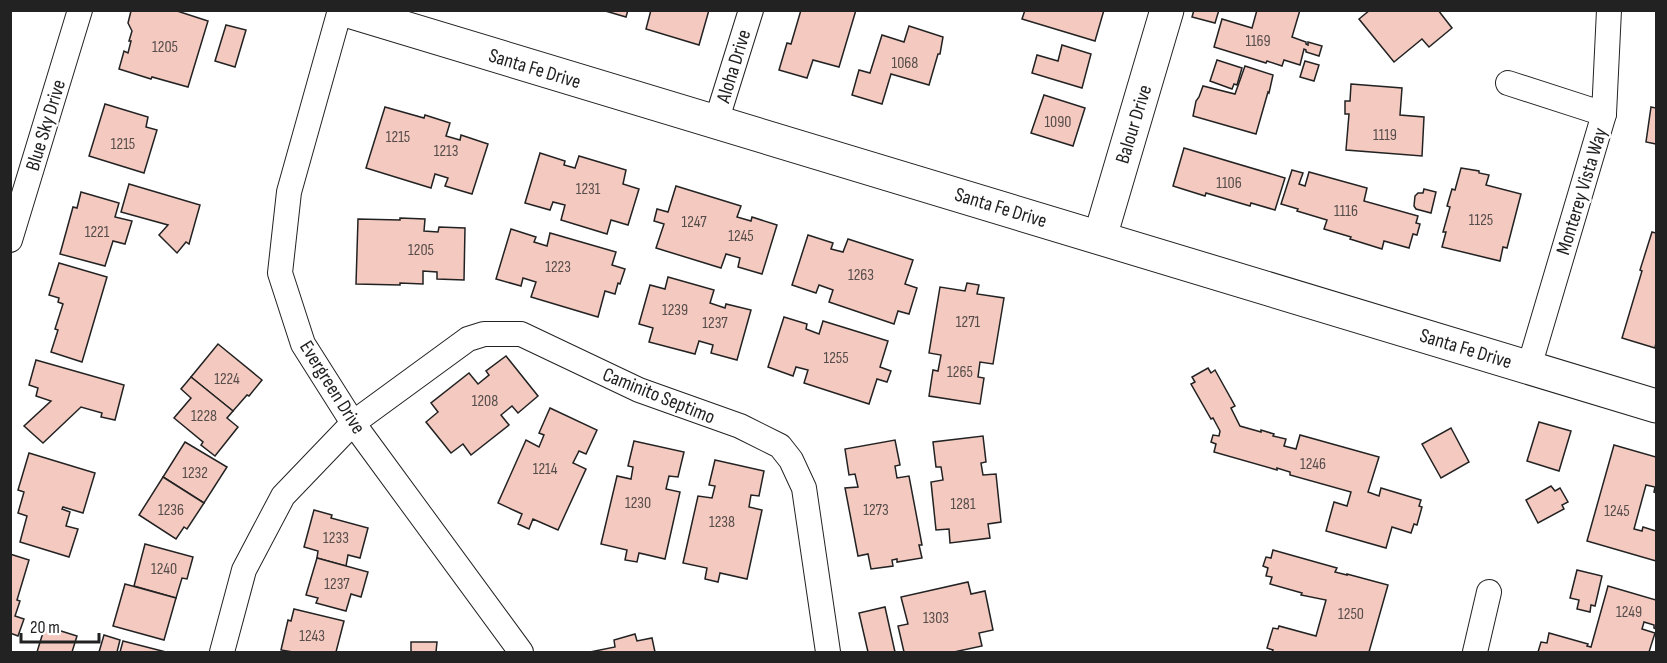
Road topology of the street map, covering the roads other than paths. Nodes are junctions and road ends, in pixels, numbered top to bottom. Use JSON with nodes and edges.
{"nodes":[{"id":1,"x":80,"y":10,"type":"edge"},
{"id":2,"x":343,"y":10,"type":"edge"},
{"id":3,"x":751,"y":10,"type":"edge"},
{"id":4,"x":1167,"y":10,"type":"edge"},
{"id":5,"x":1609,"y":10,"type":"edge"},
{"id":6,"x":1508,"y":83,"type":"dead end"},
{"id":7,"x":1604,"y":114,"type":"junction"},
{"id":8,"x":716,"y":122,"type":"junction"},
{"id":9,"x":1100,"y":237,"type":"junction"},
{"id":10,"x":10,"y":240,"type":"edge"},
{"id":11,"x":1529,"y":367,"type":"junction"},
{"id":12,"x":1656,"y":406,"type":"edge"},
{"id":13,"x":353,"y":423,"type":"junction"},
{"id":14,"x":1489,"y":592,"type":"dead end"},
{"id":15,"x":222,"y":652,"type":"edge"},
{"id":16,"x":521,"y":652,"type":"edge"},
{"id":17,"x":828,"y":652,"type":"edge"},
{"id":18,"x":1474,"y":652,"type":"edge"}],
"edges":[{"from":1,"to":10,"type":"street","name":"Blue Sky Drive"},
{"from":2,"to":8,"type":"main road","name":"Santa Fe Drive"},
{"from":2,"to":13,"type":"street","name":"Evergreen Drive"},
{"from":3,"to":8,"type":"street","name":"Aloha Drive"},
{"from":4,"to":9,"type":"main road","name":"Balour Drive"},
{"from":5,"to":7,"type":"street","name":"Monterey Vista Way"},
{"from":6,"to":7,"type":"street"},
{"from":7,"to":11,"type":"street","name":"Monterey Vista Way"},
{"from":8,"to":9,"type":"main road","name":"Santa Fe Drive"},
{"from":9,"to":11,"type":"main road","name":"Santa Fe Drive"},
{"from":11,"to":12,"type":"main road","name":"Santa Fe Drive"},
{"from":13,"to":15,"type":"street","name":"Caminito Septimo"},
{"from":13,"to":16,"type":"street","name":"Evergreen Drive"},
{"from":13,"to":17,"type":"street","name":"Caminito Septimo"},
{"from":14,"to":18,"type":"street"}]}
